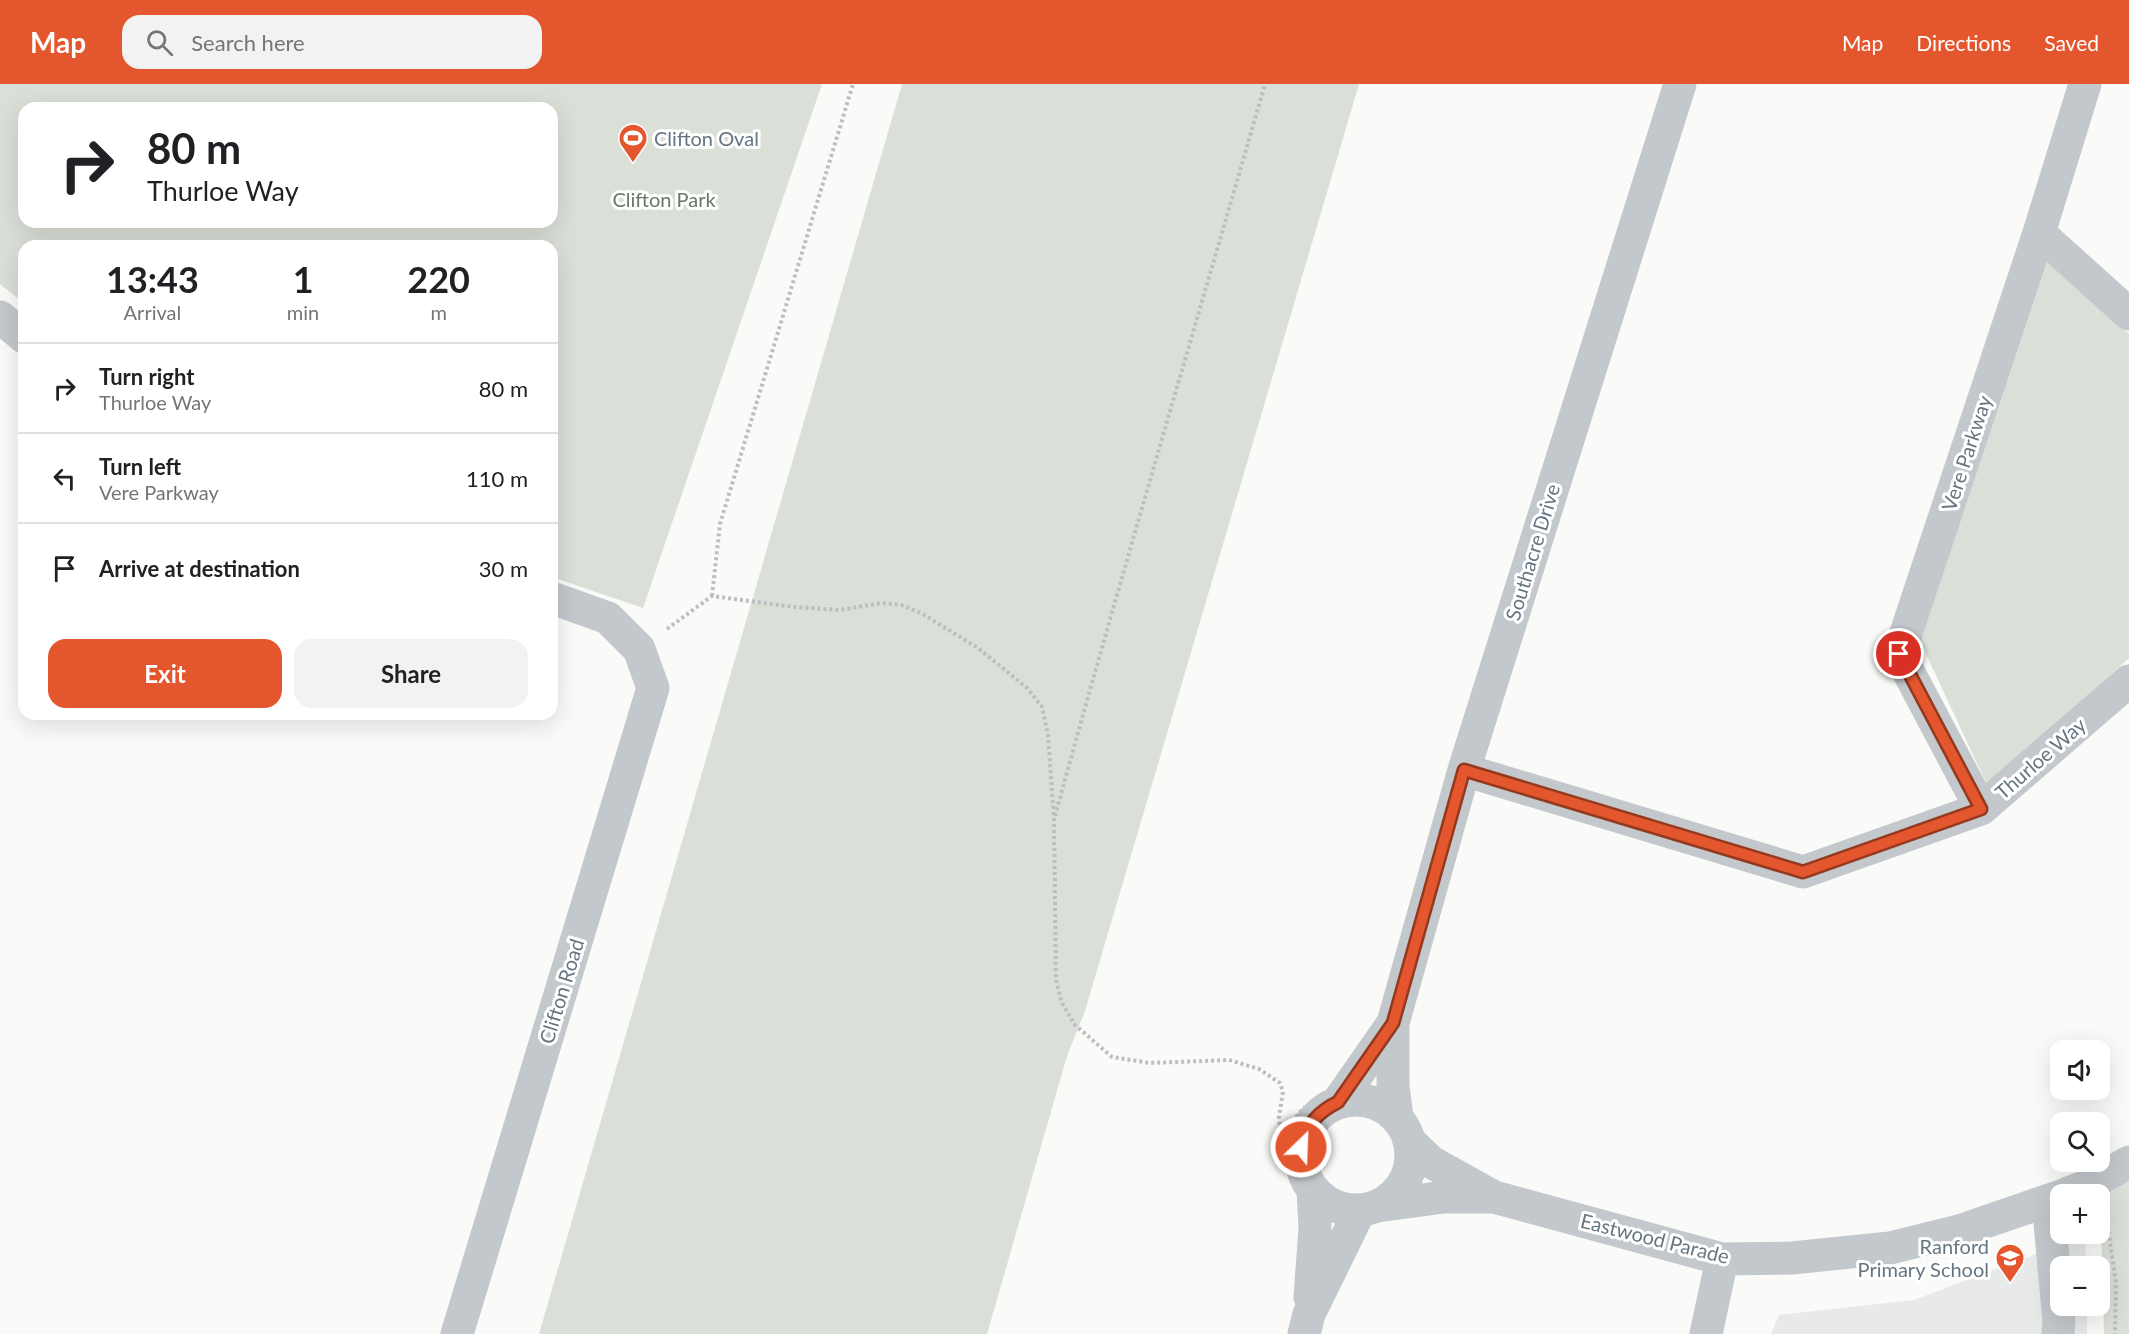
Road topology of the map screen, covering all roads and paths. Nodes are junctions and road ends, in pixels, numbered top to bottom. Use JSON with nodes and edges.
{"nodes":[{"id":1,"x":853,"y":84,"type":"edge"},
{"id":2,"x":1265,"y":84,"type":"edge"},
{"id":3,"x":1680,"y":84,"type":"edge"},
{"id":4,"x":2085,"y":84,"type":"edge"},
{"id":5,"x":2039,"y":233,"type":"junction"},
{"id":6,"x":2129,"y":314,"type":"edge"},
{"id":7,"x":0,"y":317,"type":"edge"},
{"id":8,"x":18,"y":332,"type":"edge"},
{"id":9,"x":712,"y":596,"type":"junction"},
{"id":10,"x":558,"y":600,"type":"edge"},
{"id":11,"x":639,"y":649,"type":"junction"},
{"id":12,"x":2129,"y":681,"type":"edge"},
{"id":13,"x":1464,"y":770,"type":"junction"},
{"id":14,"x":1981,"y":809,"type":"junction"},
{"id":15,"x":1054,"y":819,"type":"junction"},
{"id":16,"x":1393,"y":1023,"type":"junction"},
{"id":17,"x":1338,"y":1102,"type":"junction"},
{"id":18,"x":1403,"y":1130,"type":"junction"},
{"id":19,"x":1287,"y":1138,"type":"dead end"},
{"id":20,"x":2129,"y":1162,"type":"edge"},
{"id":21,"x":2090,"y":1184,"type":"edge"},
{"id":22,"x":1313,"y":1190,"type":"junction"},
{"id":23,"x":1494,"y":1197,"type":"junction"},
{"id":24,"x":2050,"y":1200,"type":"edge"},
{"id":25,"x":1368,"y":1208,"type":"junction"},
{"id":26,"x":2115,"y":1209,"type":"dead end"},
{"id":27,"x":2058,"y":1244,"type":"edge"},
{"id":28,"x":1722,"y":1259,"type":"junction"},
{"id":29,"x":1306,"y":1324,"type":"edge"},
{"id":30,"x":456,"y":1334,"type":"edge"},
{"id":31,"x":1706,"y":1334,"type":"edge"},
{"id":32,"x":2058,"y":1334,"type":"edge"},
{"id":33,"x":2115,"y":1334,"type":"edge"}],
"edges":[{"from":1,"to":9,"type":"path"},
{"from":2,"to":15,"type":"path"},
{"from":3,"to":13,"type":"street","name":"Southacre Drive"},
{"from":4,"to":5,"type":"street","name":"Vere Parkway"},
{"from":5,"to":6,"type":"street"},
{"from":5,"to":14,"type":"street","name":"Vere Parkway"},
{"from":7,"to":8,"type":"street"},
{"from":9,"to":11,"type":"path"},
{"from":9,"to":15,"type":"path"},
{"from":10,"to":11,"type":"street"},
{"from":11,"to":30,"type":"street","name":"Clifton Road"},
{"from":12,"to":14,"type":"street","name":"Thurloe Way"},
{"from":13,"to":14,"type":"street","name":"Thurloe Way"},
{"from":13,"to":16,"type":"street","name":"Southacre Drive"},
{"from":15,"to":19,"type":"path"},
{"from":16,"to":17,"type":"street","name":"Southacre Drive"},
{"from":16,"to":18,"type":"street","name":"Southacre Drive"},
{"from":17,"to":18,"type":"street"},
{"from":17,"to":22,"type":"street","name":"Southacre Drive"},
{"from":18,"to":23,"type":"street","name":"Eastwood Parade"},
{"from":18,"to":25,"type":"street","name":"Southacre Drive"},
{"from":20,"to":21,"type":"street","name":"Eastwood Parade"},
{"from":22,"to":25,"type":"street"},
{"from":22,"to":29,"type":"street","name":"Southacre Drive"},
{"from":23,"to":25,"type":"street","name":"Eastwood Parade"},
{"from":23,"to":28,"type":"street","name":"Eastwood Parade"},
{"from":24,"to":28,"type":"street","name":"Eastwood Parade"},
{"from":25,"to":29,"type":"street","name":"Southacre Drive"},
{"from":26,"to":33,"type":"path"},
{"from":27,"to":32,"type":"street"},
{"from":28,"to":31,"type":"street"}]}
